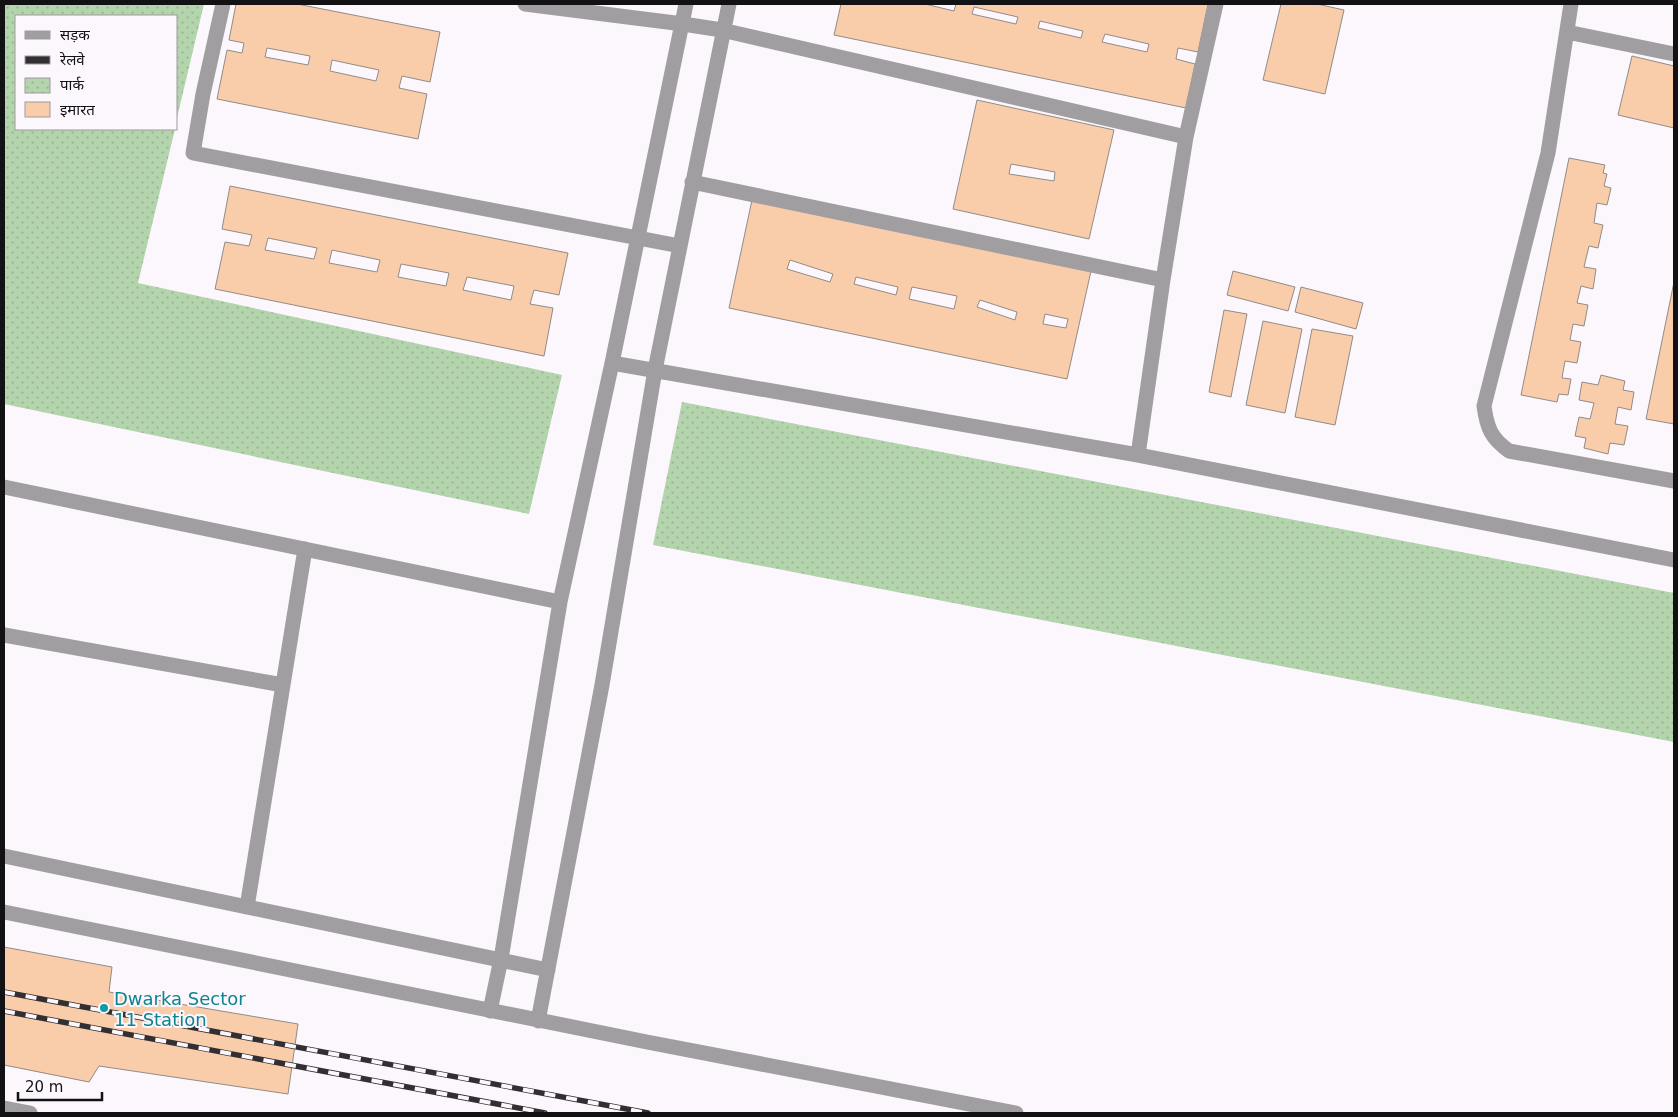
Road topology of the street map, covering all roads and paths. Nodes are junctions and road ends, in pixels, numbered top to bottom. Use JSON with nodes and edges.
{"nodes":[{"id":1,"x":223,"y":4,"type":"edge"},
{"id":2,"x":525,"y":4,"type":"edge"},
{"id":3,"x":686,"y":4,"type":"edge"},
{"id":4,"x":729,"y":4,"type":"edge"},
{"id":5,"x":1216,"y":4,"type":"edge"},
{"id":6,"x":1572,"y":4,"type":"edge"},
{"id":7,"x":636,"y":11,"type":"edge"},
{"id":8,"x":683,"y":24,"type":"junction"},
{"id":9,"x":722,"y":30,"type":"junction"},
{"id":10,"x":1567,"y":32,"type":"junction"},
{"id":11,"x":1674,"y":54,"type":"edge"},
{"id":12,"x":1186,"y":137,"type":"junction"},
{"id":13,"x":692,"y":182,"type":"junction"},
{"id":14,"x":637,"y":237,"type":"junction"},
{"id":15,"x":680,"y":246,"type":"junction"},
{"id":16,"x":1163,"y":280,"type":"junction"},
{"id":17,"x":612,"y":363,"type":"junction"},
{"id":18,"x":655,"y":370,"type":"junction"},
{"id":19,"x":1138,"y":456,"type":"junction"},
{"id":20,"x":1674,"y":481,"type":"edge"},
{"id":21,"x":4,"y":487,"type":"edge"},
{"id":22,"x":305,"y":549,"type":"junction"},
{"id":23,"x":1674,"y":560,"type":"edge"},
{"id":24,"x":560,"y":602,"type":"junction"},
{"id":25,"x":4,"y":635,"type":"edge"},
{"id":26,"x":283,"y":686,"type":"junction"},
{"id":27,"x":4,"y":856,"type":"edge"},
{"id":28,"x":247,"y":907,"type":"junction"},
{"id":29,"x":4,"y":912,"type":"edge"},
{"id":30,"x":501,"y":960,"type":"junction"},
{"id":31,"x":548,"y":970,"type":"junction"},
{"id":32,"x":490,"y":1011,"type":"junction"},
{"id":33,"x":538,"y":1021,"type":"junction"},
{"id":34,"x":4,"y":1108,"type":"edge"},
{"id":35,"x":30,"y":1113,"type":"edge"},
{"id":36,"x":1016,"y":1113,"type":"edge"}],
"edges":[{"from":1,"to":14,"type":"street"},
{"from":2,"to":7,"type":"street"},
{"from":3,"to":8,"type":"street"},
{"from":4,"to":9,"type":"street"},
{"from":5,"to":12,"type":"street"},
{"from":6,"to":10,"type":"street"},
{"from":7,"to":8,"type":"street"},
{"from":8,"to":9,"type":"street"},
{"from":8,"to":14,"type":"street"},
{"from":9,"to":12,"type":"street"},
{"from":9,"to":13,"type":"street"},
{"from":10,"to":11,"type":"street"},
{"from":10,"to":20,"type":"street"},
{"from":12,"to":16,"type":"street"},
{"from":13,"to":15,"type":"street"},
{"from":13,"to":16,"type":"street"},
{"from":14,"to":15,"type":"street"},
{"from":14,"to":17,"type":"street"},
{"from":15,"to":18,"type":"street"},
{"from":16,"to":19,"type":"street"},
{"from":17,"to":18,"type":"street"},
{"from":17,"to":24,"type":"street"},
{"from":18,"to":19,"type":"street"},
{"from":18,"to":31,"type":"street"},
{"from":19,"to":23,"type":"street"},
{"from":21,"to":22,"type":"street"},
{"from":22,"to":24,"type":"street"},
{"from":22,"to":26,"type":"street"},
{"from":24,"to":30,"type":"street"},
{"from":25,"to":26,"type":"street"},
{"from":26,"to":28,"type":"street"},
{"from":27,"to":28,"type":"street"},
{"from":28,"to":30,"type":"street"},
{"from":29,"to":32,"type":"street"},
{"from":30,"to":31,"type":"street"},
{"from":30,"to":32,"type":"street"},
{"from":31,"to":33,"type":"street"},
{"from":32,"to":33,"type":"street"},
{"from":33,"to":36,"type":"street"},
{"from":34,"to":35,"type":"street"}]}
